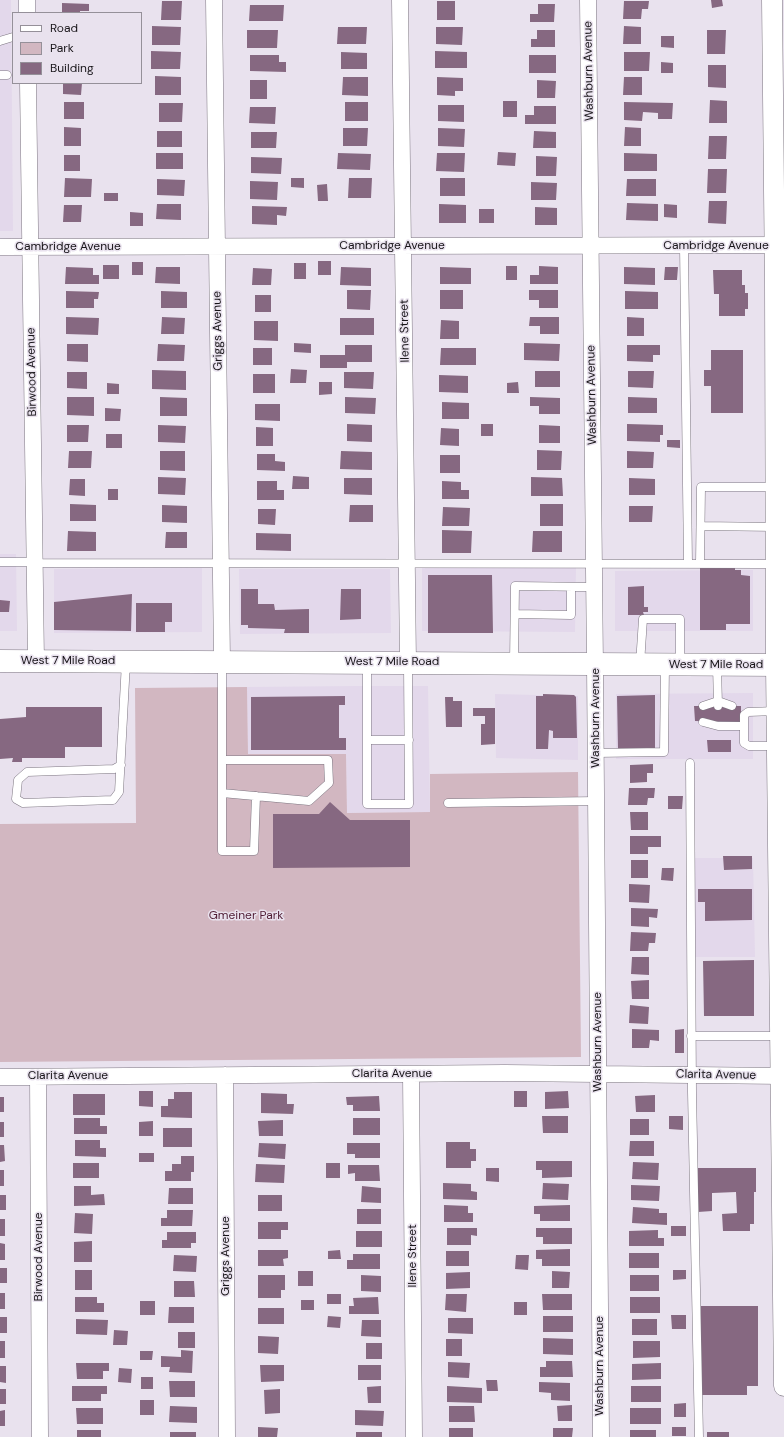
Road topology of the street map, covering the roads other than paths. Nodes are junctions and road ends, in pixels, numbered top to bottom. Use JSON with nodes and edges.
{"nodes":[{"id":1,"x":27,"y":0,"type":"edge"},
{"id":2,"x":214,"y":0,"type":"edge"},
{"id":3,"x":400,"y":0,"type":"edge"},
{"id":4,"x":588,"y":0,"type":"edge"},
{"id":5,"x":772,"y":0,"type":"edge"},
{"id":6,"x":27,"y":12,"type":"edge"},
{"id":7,"x":12,"y":37,"type":"edge"},
{"id":8,"x":0,"y":41,"type":"edge"},
{"id":9,"x":28,"y":84,"type":"edge"},
{"id":10,"x":779,"y":245,"type":"edge"},
{"id":11,"x":404,"y":246,"type":"junction"},
{"id":12,"x":591,"y":246,"type":"junction"},
{"id":13,"x":684,"y":246,"type":"junction"},
{"id":14,"x":0,"y":247,"type":"edge"},
{"id":15,"x":30,"y":247,"type":"junction"},
{"id":16,"x":217,"y":247,"type":"junction"},
{"id":17,"x":780,"y":285,"type":"edge"},
{"id":18,"x":779,"y":412,"type":"edge"},
{"id":19,"x":775,"y":487,"type":"junction"},
{"id":20,"x":701,"y":526,"type":"junction"},
{"id":21,"x":778,"y":546,"type":"edge"},
{"id":22,"x":0,"y":562,"type":"edge"},
{"id":23,"x":35,"y":563,"type":"junction"},
{"id":24,"x":407,"y":563,"type":"junction"},
{"id":25,"x":594,"y":563,"type":"junction"},
{"id":26,"x":221,"y":564,"type":"junction"},
{"id":27,"x":688,"y":564,"type":"junction"},
{"id":28,"x":700,"y":564,"type":"junction"},
{"id":29,"x":571,"y":587,"type":"junction"},
{"id":30,"x":594,"y":587,"type":"junction"},
{"id":31,"x":515,"y":614,"type":"junction"},
{"id":32,"x":0,"y":661,"type":"edge"},
{"id":33,"x":36,"y":661,"type":"junction"},
{"id":34,"x":126,"y":661,"type":"junction"},
{"id":35,"x":222,"y":661,"type":"junction"},
{"id":36,"x":367,"y":662,"type":"junction"},
{"id":37,"x":408,"y":662,"type":"junction"},
{"id":38,"x":514,"y":664,"type":"junction"},
{"id":39,"x":595,"y":664,"type":"junction"},
{"id":40,"x":640,"y":665,"type":"junction"},
{"id":41,"x":672,"y":665,"type":"junction"},
{"id":42,"x":717,"y":665,"type":"junction"},
{"id":43,"x":780,"y":665,"type":"edge"},
{"id":44,"x":718,"y":704,"type":"junction"},
{"id":45,"x":703,"y":706,"type":"dead end"},
{"id":46,"x":732,"y":706,"type":"dead end"},
{"id":47,"x":777,"y":711,"type":"junction"},
{"id":48,"x":703,"y":722,"type":"dead end"},
{"id":49,"x":732,"y":722,"type":"dead end"},
{"id":50,"x":718,"y":724,"type":"junction"},
{"id":51,"x":744,"y":726,"type":"junction"},
{"id":52,"x":367,"y":740,"type":"junction"},
{"id":53,"x":409,"y":740,"type":"junction"},
{"id":54,"x":779,"y":748,"type":"edge"},
{"id":55,"x":596,"y":753,"type":"junction"},
{"id":56,"x":223,"y":760,"type":"junction"},
{"id":57,"x":690,"y":763,"type":"dead end"},
{"id":58,"x":121,"y":765,"type":"junction"},
{"id":59,"x":781,"y":773,"type":"edge"},
{"id":60,"x":222,"y":793,"type":"junction"},
{"id":61,"x":256,"y":796,"type":"junction"},
{"id":62,"x":596,"y":802,"type":"junction"},
{"id":63,"x":448,"y":803,"type":"dead end"},
{"id":64,"x":691,"y":1036,"type":"junction"},
{"id":65,"x":781,"y":1036,"type":"junction"},
{"id":66,"x":411,"y":1074,"type":"junction"},
{"id":67,"x":599,"y":1074,"type":"junction"},
{"id":68,"x":225,"y":1075,"type":"junction"},
{"id":69,"x":692,"y":1075,"type":"junction"},
{"id":70,"x":783,"y":1076,"type":"edge"},
{"id":71,"x":0,"y":1077,"type":"edge"},
{"id":72,"x":38,"y":1077,"type":"junction"},
{"id":73,"x":784,"y":1386,"type":"edge"},
{"id":74,"x":40,"y":1437,"type":"edge"},
{"id":75,"x":227,"y":1437,"type":"edge"},
{"id":76,"x":414,"y":1437,"type":"edge"},
{"id":77,"x":601,"y":1437,"type":"edge"},
{"id":78,"x":699,"y":1437,"type":"edge"}],
"edges":[{"from":1,"to":6,"type":"street"},
{"from":2,"to":16,"type":"street","name":"Griggs Avenue"},
{"from":3,"to":11,"type":"street","name":"Ilene Street"},
{"from":4,"to":12,"type":"street","name":"Washburn Avenue"},
{"from":5,"to":10,"type":"street"},
{"from":7,"to":8,"type":"lane"},
{"from":9,"to":15,"type":"street","name":"Birwood Avenue"},
{"from":10,"to":13,"type":"street","name":"Cambridge Avenue"},
{"from":10,"to":17,"type":"street"},
{"from":11,"to":12,"type":"street","name":"Cambridge Avenue"},
{"from":11,"to":16,"type":"street","name":"Cambridge Avenue"},
{"from":11,"to":24,"type":"street","name":"Ilene Street"},
{"from":12,"to":13,"type":"street","name":"Cambridge Avenue"},
{"from":12,"to":25,"type":"street","name":"Washburn Avenue"},
{"from":13,"to":27,"type":"lane"},
{"from":14,"to":15,"type":"street","name":"Cambridge Avenue"},
{"from":15,"to":16,"type":"street","name":"Cambridge Avenue"},
{"from":15,"to":23,"type":"street","name":"Birwood Avenue"},
{"from":16,"to":26,"type":"street","name":"Griggs Avenue"},
{"from":17,"to":18,"type":"street"},
{"from":18,"to":19,"type":"street"},
{"from":19,"to":20,"type":"lane"},
{"from":19,"to":21,"type":"street"},
{"from":20,"to":21,"type":"lane"},
{"from":20,"to":28,"type":"lane"},
{"from":21,"to":28,"type":"lane"},
{"from":21,"to":43,"type":"street"},
{"from":22,"to":23,"type":"lane"},
{"from":23,"to":26,"type":"lane"},
{"from":23,"to":33,"type":"street","name":"Birwood Avenue"},
{"from":24,"to":25,"type":"lane"},
{"from":24,"to":26,"type":"lane"},
{"from":24,"to":37,"type":"street","name":"Ilene Street"},
{"from":25,"to":27,"type":"lane"},
{"from":25,"to":30,"type":"street","name":"Washburn Avenue"},
{"from":26,"to":35,"type":"street","name":"Griggs Avenue"},
{"from":27,"to":28,"type":"lane"},
{"from":29,"to":30,"type":"lane"},
{"from":29,"to":31,"type":"lane"},
{"from":29,"to":31,"type":"lane"},
{"from":30,"to":39,"type":"street","name":"Washburn Avenue"},
{"from":31,"to":38,"type":"lane"},
{"from":32,"to":33,"type":"main road","name":"West 7 Mile Road"},
{"from":33,"to":34,"type":"main road","name":"West 7 Mile Road"},
{"from":34,"to":35,"type":"main road","name":"West 7 Mile Road"},
{"from":34,"to":58,"type":"lane"},
{"from":35,"to":36,"type":"main road","name":"West 7 Mile Road"},
{"from":35,"to":56,"type":"lane"},
{"from":36,"to":37,"type":"main road","name":"West 7 Mile Road"},
{"from":36,"to":52,"type":"lane"},
{"from":37,"to":38,"type":"main road","name":"West 7 Mile Road"},
{"from":37,"to":53,"type":"lane"},
{"from":38,"to":39,"type":"main road","name":"West 7 Mile Road"},
{"from":39,"to":40,"type":"main road","name":"West 7 Mile Road"},
{"from":39,"to":55,"type":"street","name":"Washburn Avenue"},
{"from":40,"to":41,"type":"main road","name":"West 7 Mile Road"},
{"from":40,"to":41,"type":"lane"},
{"from":41,"to":42,"type":"main road","name":"West 7 Mile Road"},
{"from":41,"to":55,"type":"lane"},
{"from":42,"to":43,"type":"main road","name":"West 7 Mile Road"},
{"from":42,"to":44,"type":"lane"},
{"from":43,"to":47,"type":"street"},
{"from":44,"to":45,"type":"lane"},
{"from":44,"to":46,"type":"lane"},
{"from":47,"to":51,"type":"lane"},
{"from":47,"to":54,"type":"street"},
{"from":48,"to":50,"type":"lane"},
{"from":49,"to":50,"type":"lane"},
{"from":50,"to":51,"type":"lane"},
{"from":51,"to":54,"type":"lane"},
{"from":52,"to":53,"type":"lane"},
{"from":52,"to":53,"type":"lane"},
{"from":54,"to":59,"type":"street"},
{"from":55,"to":62,"type":"street","name":"Washburn Avenue"},
{"from":56,"to":60,"type":"lane"},
{"from":56,"to":61,"type":"lane"},
{"from":57,"to":64,"type":"lane"},
{"from":58,"to":58,"type":"lane"},
{"from":59,"to":65,"type":"street"},
{"from":60,"to":61,"type":"lane"},
{"from":60,"to":61,"type":"lane"},
{"from":62,"to":63,"type":"lane"},
{"from":62,"to":67,"type":"street","name":"Washburn Avenue"},
{"from":64,"to":65,"type":"lane"},
{"from":64,"to":69,"type":"lane"},
{"from":65,"to":70,"type":"street"},
{"from":66,"to":67,"type":"street","name":"Clarita Avenue"},
{"from":66,"to":68,"type":"street","name":"Clarita Avenue"},
{"from":66,"to":76,"type":"street","name":"Ilene Street"},
{"from":67,"to":69,"type":"street","name":"Clarita Avenue"},
{"from":67,"to":77,"type":"street","name":"Washburn Avenue"},
{"from":68,"to":72,"type":"street","name":"Clarita Avenue"},
{"from":68,"to":75,"type":"street","name":"Griggs Avenue"},
{"from":69,"to":70,"type":"street","name":"Clarita Avenue"},
{"from":69,"to":78,"type":"lane"},
{"from":70,"to":73,"type":"street"},
{"from":71,"to":72,"type":"street","name":"Clarita Avenue"},
{"from":72,"to":74,"type":"street","name":"Birwood Avenue"}]}
